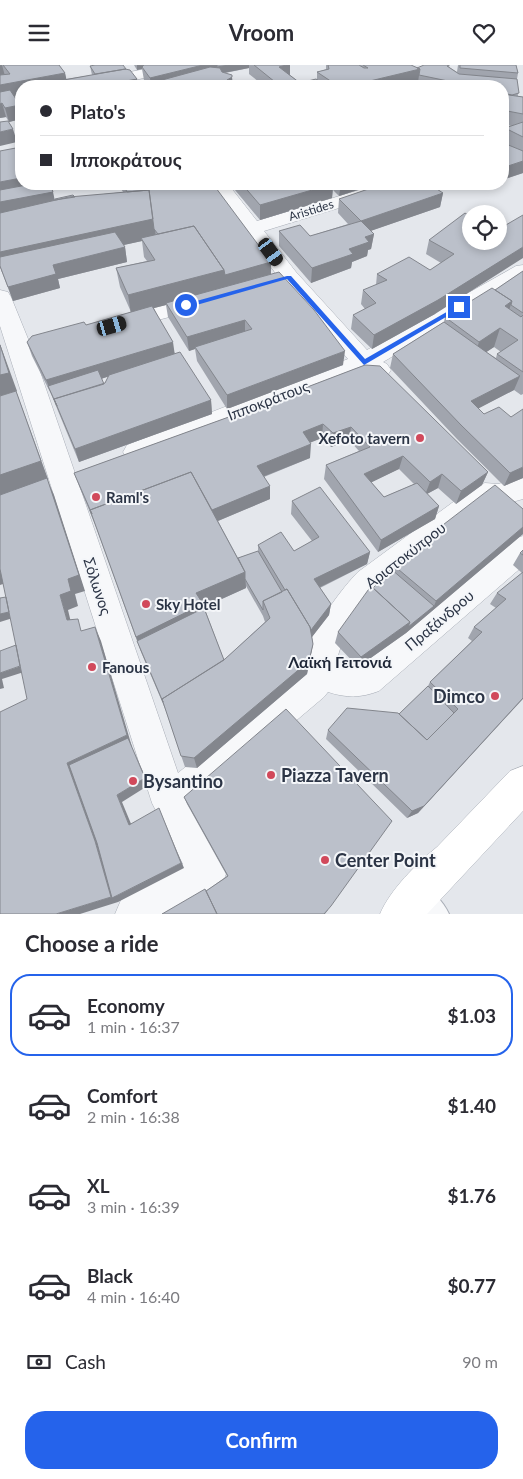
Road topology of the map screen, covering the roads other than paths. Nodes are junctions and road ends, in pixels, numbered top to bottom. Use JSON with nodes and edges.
{"nodes":[{"id":1,"x":186,"y":65,"type":"edge"},
{"id":2,"x":134,"y":76,"type":"edge"},
{"id":3,"x":114,"y":80,"type":"edge"},
{"id":4,"x":15,"y":100,"type":"edge"},
{"id":5,"x":0,"y":103,"type":"edge"},
{"id":6,"x":224,"y":190,"type":"edge"},
{"id":7,"x":378,"y":190,"type":"edge"},
{"id":8,"x":253,"y":228,"type":"junction"},
{"id":9,"x":523,"y":271,"type":"edge"},
{"id":10,"x":220,"y":296,"type":"edge"},
{"id":11,"x":0,"y":297,"type":"edge"},
{"id":12,"x":97,"y":330,"type":"edge"},
{"id":13,"x":364,"y":363,"type":"junction"},
{"id":14,"x":398,"y":389,"type":"edge"},
{"id":15,"x":118,"y":459,"type":"edge"},
{"id":16,"x":479,"y":472,"type":"edge"},
{"id":17,"x":513,"y":499,"type":"edge"},
{"id":18,"x":523,"y":548,"type":"edge"},
{"id":19,"x":321,"y":674,"type":"junction"},
{"id":20,"x":523,"y":784,"type":"edge"},
{"id":21,"x":170,"y":803,"type":"junction"},
{"id":22,"x":418,"y":907,"type":"edge"},
{"id":23,"x":135,"y":914,"type":"edge"}],
"edges":[{"from":1,"to":2,"type":"street"},
{"from":2,"to":3,"type":"street"},
{"from":4,"to":5,"type":"street"},
{"from":6,"to":8,"type":"street"},
{"from":7,"to":8,"type":"street","name":"Aristides"},
{"from":8,"to":13,"type":"street"},
{"from":9,"to":13,"type":"street","name":"Ιπποκράτους"},
{"from":10,"to":12,"type":"street"},
{"from":11,"to":21,"type":"street","name":"Σόλωνος"},
{"from":13,"to":14,"type":"street"},
{"from":13,"to":15,"type":"street","name":"Ιπποκράτους"},
{"from":16,"to":17,"type":"street"},
{"from":17,"to":19,"type":"street","name":"Αριστοκύπρου"},
{"from":18,"to":19,"type":"street","name":"Πραξάνδρου"},
{"from":19,"to":21,"type":"street"},
{"from":20,"to":22,"type":"street"},
{"from":21,"to":23,"type":"street","name":"Σόλωνος"}]}
